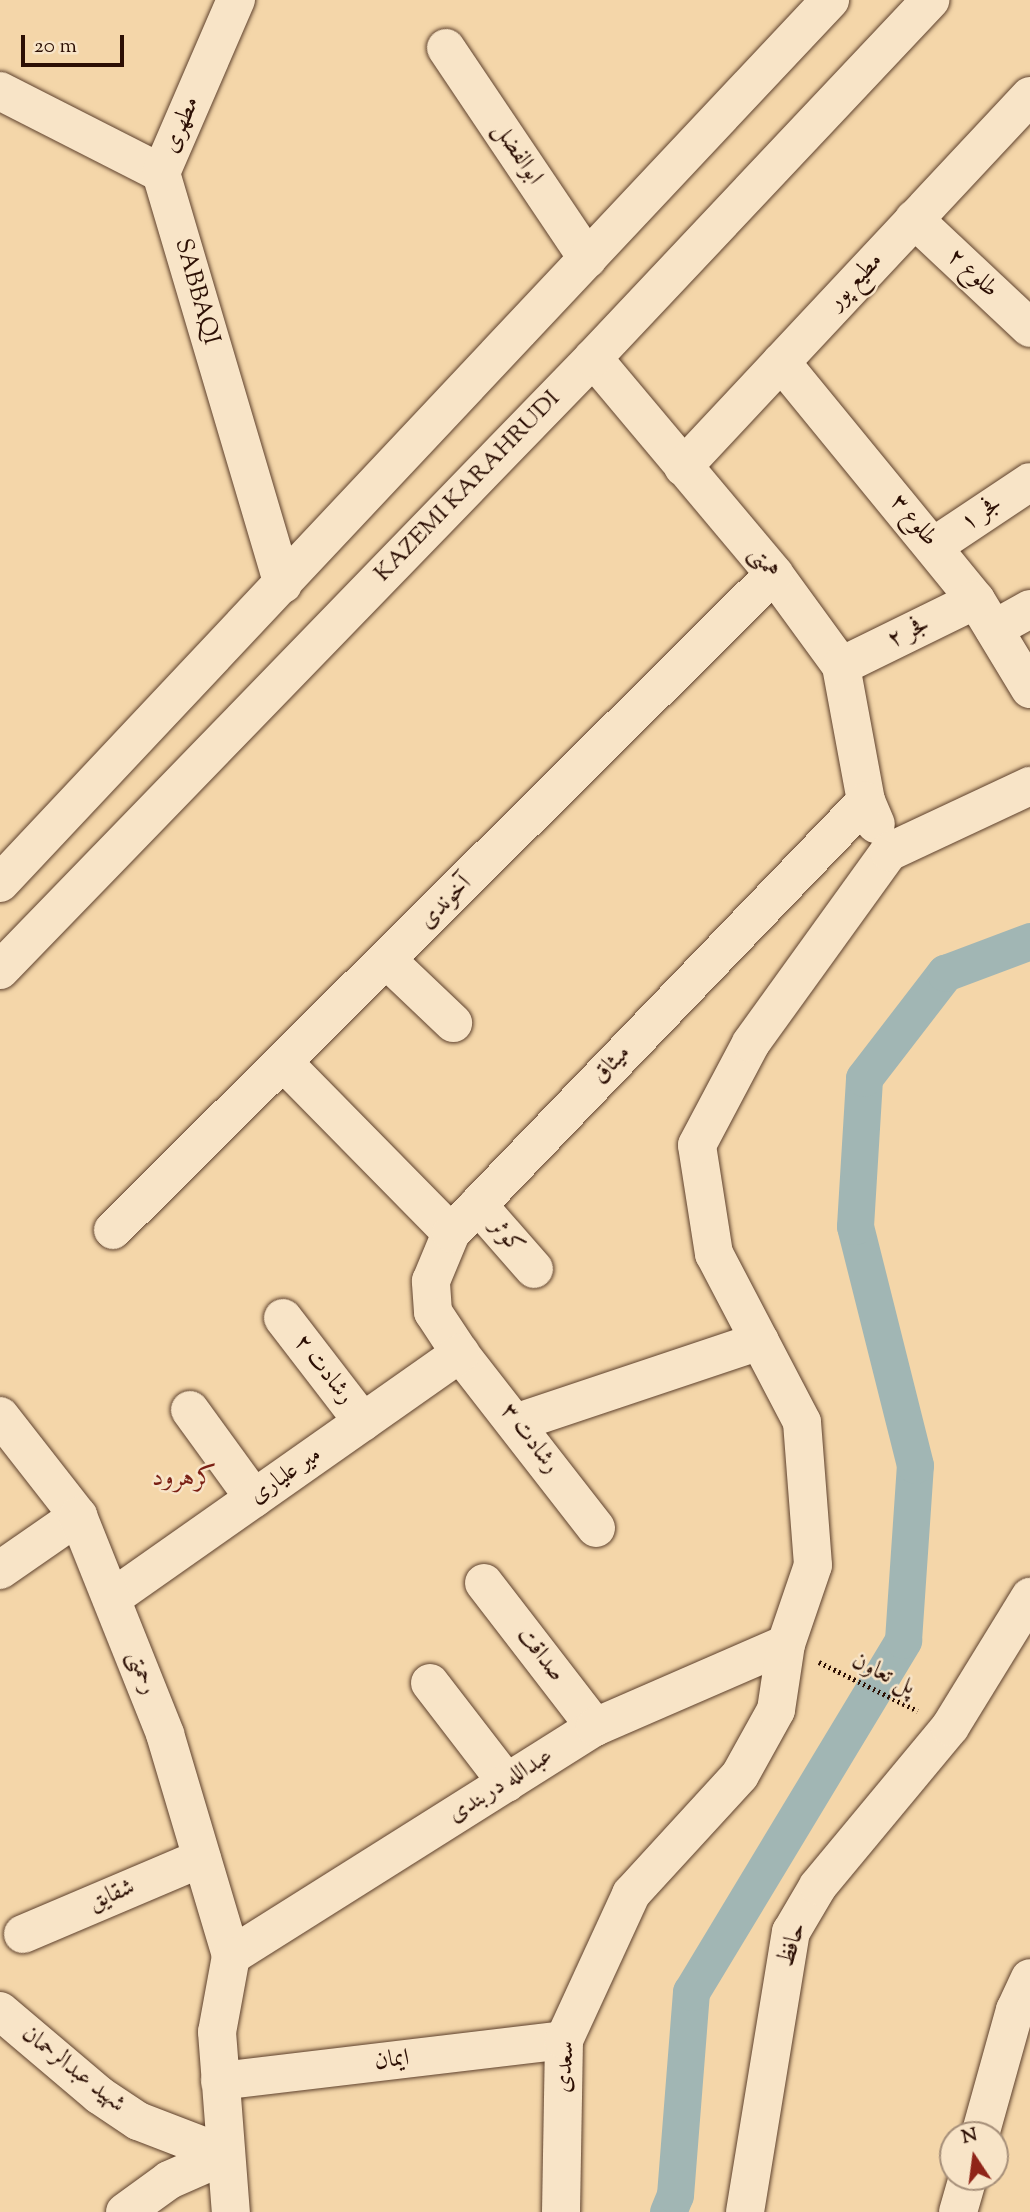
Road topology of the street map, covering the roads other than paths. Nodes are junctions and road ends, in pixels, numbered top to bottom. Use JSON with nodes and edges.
{"nodes":[{"id":1,"x":236,"y":0,"type":"edge"},
{"id":2,"x":830,"y":0,"type":"edge"},
{"id":3,"x":930,"y":0,"type":"edge"},
{"id":4,"x":446,"y":48,"type":"dead end"},
{"id":5,"x":0,"y":91,"type":"edge"},
{"id":6,"x":1030,"y":96,"type":"edge"},
{"id":7,"x":161,"y":173,"type":"junction"},
{"id":8,"x":914,"y":219,"type":"junction"},
{"id":9,"x":587,"y":259,"type":"junction"},
{"id":10,"x":1030,"y":328,"type":"edge"},
{"id":11,"x":593,"y":358,"type":"junction"},
{"id":12,"x":781,"y":362,"type":"junction"},
{"id":13,"x":683,"y":467,"type":"junction"},
{"id":14,"x":1030,"y":482,"type":"edge"},
{"id":15,"x":934,"y":546,"type":"junction"},
{"id":16,"x":774,"y":575,"type":"junction"},
{"id":17,"x":283,"y":584,"type":"junction"},
{"id":18,"x":1030,"y":609,"type":"edge"},
{"id":19,"x":985,"y":615,"type":"junction"},
{"id":20,"x":841,"y":666,"type":"junction"},
{"id":21,"x":1030,"y":689,"type":"edge"},
{"id":22,"x":1030,"y":786,"type":"edge"},
{"id":23,"x":866,"y":801,"type":"junction"},
{"id":24,"x":890,"y":852,"type":"junction"},
{"id":25,"x":0,"y":883,"type":"edge"},
{"id":26,"x":388,"y":961,"type":"junction"},
{"id":27,"x":0,"y":970,"type":"edge"},
{"id":28,"x":453,"y":1023,"type":"dead end"},
{"id":29,"x":285,"y":1065,"type":"junction"},
{"id":30,"x":478,"y":1205,"type":"junction"},
{"id":31,"x":113,"y":1230,"type":"dead end"},
{"id":32,"x":451,"y":1233,"type":"junction"},
{"id":33,"x":534,"y":1269,"type":"dead end"},
{"id":34,"x":283,"y":1318,"type":"dead end"},
{"id":35,"x":760,"y":1341,"type":"junction"},
{"id":36,"x":460,"y":1353,"type":"junction"},
{"id":37,"x":190,"y":1410,"type":"dead end"},
{"id":38,"x":0,"y":1416,"type":"edge"},
{"id":39,"x":363,"y":1422,"type":"junction"},
{"id":40,"x":518,"y":1422,"type":"junction"},
{"id":41,"x":254,"y":1498,"type":"junction"},
{"id":42,"x":78,"y":1516,"type":"junction"},
{"id":43,"x":596,"y":1528,"type":"dead end"},
{"id":44,"x":0,"y":1570,"type":"edge"},
{"id":45,"x":484,"y":1583,"type":"dead end"},
{"id":46,"x":1030,"y":1597,"type":"edge"},
{"id":47,"x":112,"y":1598,"type":"junction"},
{"id":48,"x":786,"y":1644,"type":"junction"},
{"id":49,"x":430,"y":1683,"type":"dead end"},
{"id":50,"x":595,"y":1727,"type":"junction"},
{"id":51,"x":506,"y":1783,"type":"junction"},
{"id":52,"x":202,"y":1858,"type":"junction"},
{"id":53,"x":23,"y":1934,"type":"dead end"},
{"id":54,"x":231,"y":1956,"type":"junction"},
{"id":55,"x":1030,"y":1978,"type":"edge"},
{"id":56,"x":0,"y":2011,"type":"edge"},
{"id":57,"x":564,"y":2040,"type":"junction"},
{"id":58,"x":220,"y":2081,"type":"junction"},
{"id":59,"x":984,"y":2121,"type":"edge"},
{"id":60,"x":226,"y":2155,"type":"junction"},
{"id":61,"x":964,"y":2191,"type":"edge"},
{"id":62,"x":125,"y":2212,"type":"edge"},
{"id":63,"x":231,"y":2212,"type":"edge"},
{"id":64,"x":561,"y":2212,"type":"edge"},
{"id":65,"x":745,"y":2212,"type":"edge"},
{"id":66,"x":958,"y":2212,"type":"edge"}],
"edges":[{"from":1,"to":7,"type":"street","name":"مطهری"},
{"from":2,"to":9,"type":"street"},
{"from":3,"to":11,"type":"street","name":"KAZEMI KARAHRUDI"},
{"from":4,"to":9,"type":"street","name":"ابوالفضل"},
{"from":5,"to":7,"type":"street"},
{"from":6,"to":8,"type":"street","name":"مطیع پور"},
{"from":7,"to":17,"type":"street","name":"SABBAQI"},
{"from":8,"to":10,"type":"street","name":"طلوع ۲"},
{"from":8,"to":12,"type":"street","name":"مطیع پور"},
{"from":9,"to":17,"type":"street"},
{"from":11,"to":13,"type":"street","name":"همتی"},
{"from":11,"to":27,"type":"street","name":"KAZEMI KARAHRUDI"},
{"from":12,"to":13,"type":"street","name":"مطیع پور"},
{"from":12,"to":15,"type":"street","name":"طلوع ۳"},
{"from":13,"to":16,"type":"street","name":"همتی"},
{"from":14,"to":15,"type":"street","name":"فجر ۱"},
{"from":15,"to":19,"type":"street","name":"طلوع ۳"},
{"from":16,"to":20,"type":"street","name":"همتی"},
{"from":16,"to":26,"type":"street","name":"آخوندی"},
{"from":17,"to":25,"type":"street"},
{"from":18,"to":19,"type":"street","name":"فجر ۲"},
{"from":19,"to":20,"type":"street","name":"فجر ۲"},
{"from":19,"to":21,"type":"street","name":"طلوع ۳"},
{"from":20,"to":23,"type":"street","name":"همتی"},
{"from":22,"to":24,"type":"street"},
{"from":23,"to":24,"type":"street","name":"همتی"},
{"from":23,"to":30,"type":"street","name":"میثاق"},
{"from":24,"to":35,"type":"street","name":"سعدی"},
{"from":26,"to":28,"type":"street"},
{"from":26,"to":29,"type":"street","name":"آخوندی"},
{"from":29,"to":31,"type":"street","name":"آخوندی"},
{"from":29,"to":32,"type":"street"},
{"from":30,"to":32,"type":"street","name":"میثاق"},
{"from":30,"to":33,"type":"street","name":"کوثر"},
{"from":32,"to":36,"type":"street","name":"میثاق"},
{"from":34,"to":39,"type":"street","name":"رشادت ۲"},
{"from":35,"to":40,"type":"street"},
{"from":35,"to":48,"type":"street","name":"سعدی"},
{"from":36,"to":39,"type":"street","name":"میر علیاری"},
{"from":36,"to":40,"type":"street","name":"رشادت ۳"},
{"from":37,"to":41,"type":"street"},
{"from":38,"to":42,"type":"street","name":"رحمتی"},
{"from":39,"to":41,"type":"street","name":"میر علیاری"},
{"from":40,"to":43,"type":"street","name":"رشادت ۳"},
{"from":41,"to":47,"type":"street","name":"میر علیاری"},
{"from":42,"to":44,"type":"street"},
{"from":42,"to":47,"type":"street","name":"رحمتی"},
{"from":45,"to":50,"type":"street","name":"صداقت"},
{"from":46,"to":65,"type":"street","name":"حافظ"},
{"from":47,"to":52,"type":"street","name":"رحمتی"},
{"from":48,"to":50,"type":"street","name":"عبدالله دربندی"},
{"from":48,"to":57,"type":"street","name":"سعدی"},
{"from":49,"to":51,"type":"street"},
{"from":50,"to":51,"type":"street","name":"عبدالله دربندی"},
{"from":51,"to":54,"type":"street","name":"عبدالله دربندی"},
{"from":52,"to":53,"type":"street","name":"شقایق"},
{"from":52,"to":54,"type":"street","name":"رحمتی"},
{"from":54,"to":58,"type":"street"},
{"from":55,"to":59,"type":"street"},
{"from":56,"to":60,"type":"street","name":"شهید عبدالرحمان"},
{"from":57,"to":58,"type":"street","name":"ایمان"},
{"from":57,"to":64,"type":"street","name":"سعدی"},
{"from":58,"to":60,"type":"street"},
{"from":60,"to":62,"type":"street"},
{"from":60,"to":63,"type":"street"},
{"from":61,"to":66,"type":"street"}]}
